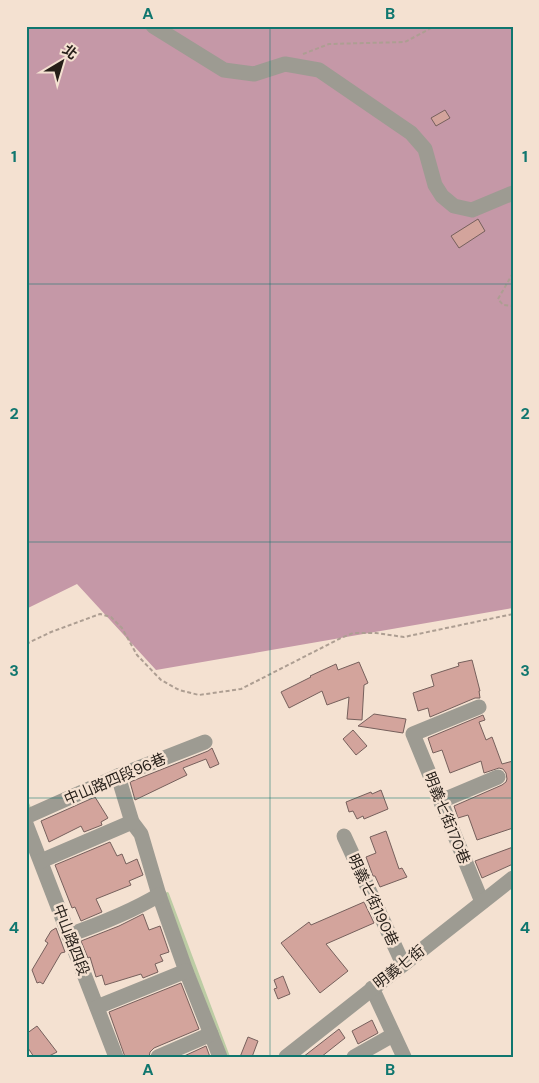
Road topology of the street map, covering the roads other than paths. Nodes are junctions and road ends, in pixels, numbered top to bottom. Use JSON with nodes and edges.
{"nodes":[{"id":1,"x":153,"y":26,"type":"edge"},
{"id":2,"x":513,"y":193,"type":"edge"},
{"id":3,"x":479,"y":707,"type":"dead end"},
{"id":4,"x":205,"y":742,"type":"dead end"},
{"id":5,"x":118,"y":776,"type":"junction"},
{"id":6,"x":498,"y":777,"type":"dead end"},
{"id":7,"x":440,"y":800,"type":"junction"},
{"id":8,"x":26,"y":817,"type":"edge"},
{"id":9,"x":132,"y":822,"type":"junction"},
{"id":10,"x":26,"y":824,"type":"edge"},
{"id":11,"x":344,"y":836,"type":"dead end"},
{"id":12,"x":40,"y":861,"type":"junction"},
{"id":13,"x":513,"y":878,"type":"edge"},
{"id":14,"x":159,"y":895,"type":"junction"},
{"id":15,"x":482,"y":902,"type":"junction"},
{"id":16,"x":69,"y":935,"type":"junction"},
{"id":17,"x":403,"y":964,"type":"junction"},
{"id":18,"x":186,"y":972,"type":"junction"},
{"id":19,"x":372,"y":988,"type":"junction"},
{"id":20,"x":97,"y":1007,"type":"junction"},
{"id":21,"x":211,"y":1034,"type":"junction"},
{"id":22,"x":393,"y":1035,"type":"junction"},
{"id":23,"x":116,"y":1057,"type":"edge"},
{"id":24,"x":158,"y":1057,"type":"edge"},
{"id":25,"x":220,"y":1057,"type":"edge"},
{"id":26,"x":286,"y":1057,"type":"edge"},
{"id":27,"x":354,"y":1057,"type":"edge"},
{"id":28,"x":404,"y":1057,"type":"edge"}],
"edges":[{"from":1,"to":2,"type":"street"},
{"from":3,"to":7,"type":"street","name":"明義七街170巷"},
{"from":4,"to":5,"type":"street","name":"中山路四段96巷"},
{"from":5,"to":8,"type":"street","name":"中山路四段96巷"},
{"from":5,"to":9,"type":"street"},
{"from":6,"to":7,"type":"street"},
{"from":7,"to":15,"type":"street","name":"明義七街170巷"},
{"from":9,"to":12,"type":"street"},
{"from":9,"to":14,"type":"street"},
{"from":10,"to":12,"type":"street","name":"中山路四段"},
{"from":11,"to":17,"type":"street","name":"明義七街190巷"},
{"from":12,"to":16,"type":"street","name":"中山路四段"},
{"from":13,"to":15,"type":"street","name":"明義七街"},
{"from":14,"to":16,"type":"street"},
{"from":14,"to":18,"type":"street"},
{"from":15,"to":17,"type":"street","name":"明義七街"},
{"from":16,"to":20,"type":"street","name":"中山路四段"},
{"from":17,"to":19,"type":"street","name":"明義七街"},
{"from":18,"to":20,"type":"street"},
{"from":18,"to":21,"type":"street"},
{"from":19,"to":22,"type":"street"},
{"from":19,"to":26,"type":"street","name":"明義七街"},
{"from":20,"to":23,"type":"street","name":"中山路四段"},
{"from":21,"to":24,"type":"street"},
{"from":21,"to":25,"type":"street"},
{"from":22,"to":27,"type":"street"},
{"from":22,"to":28,"type":"street"}]}
